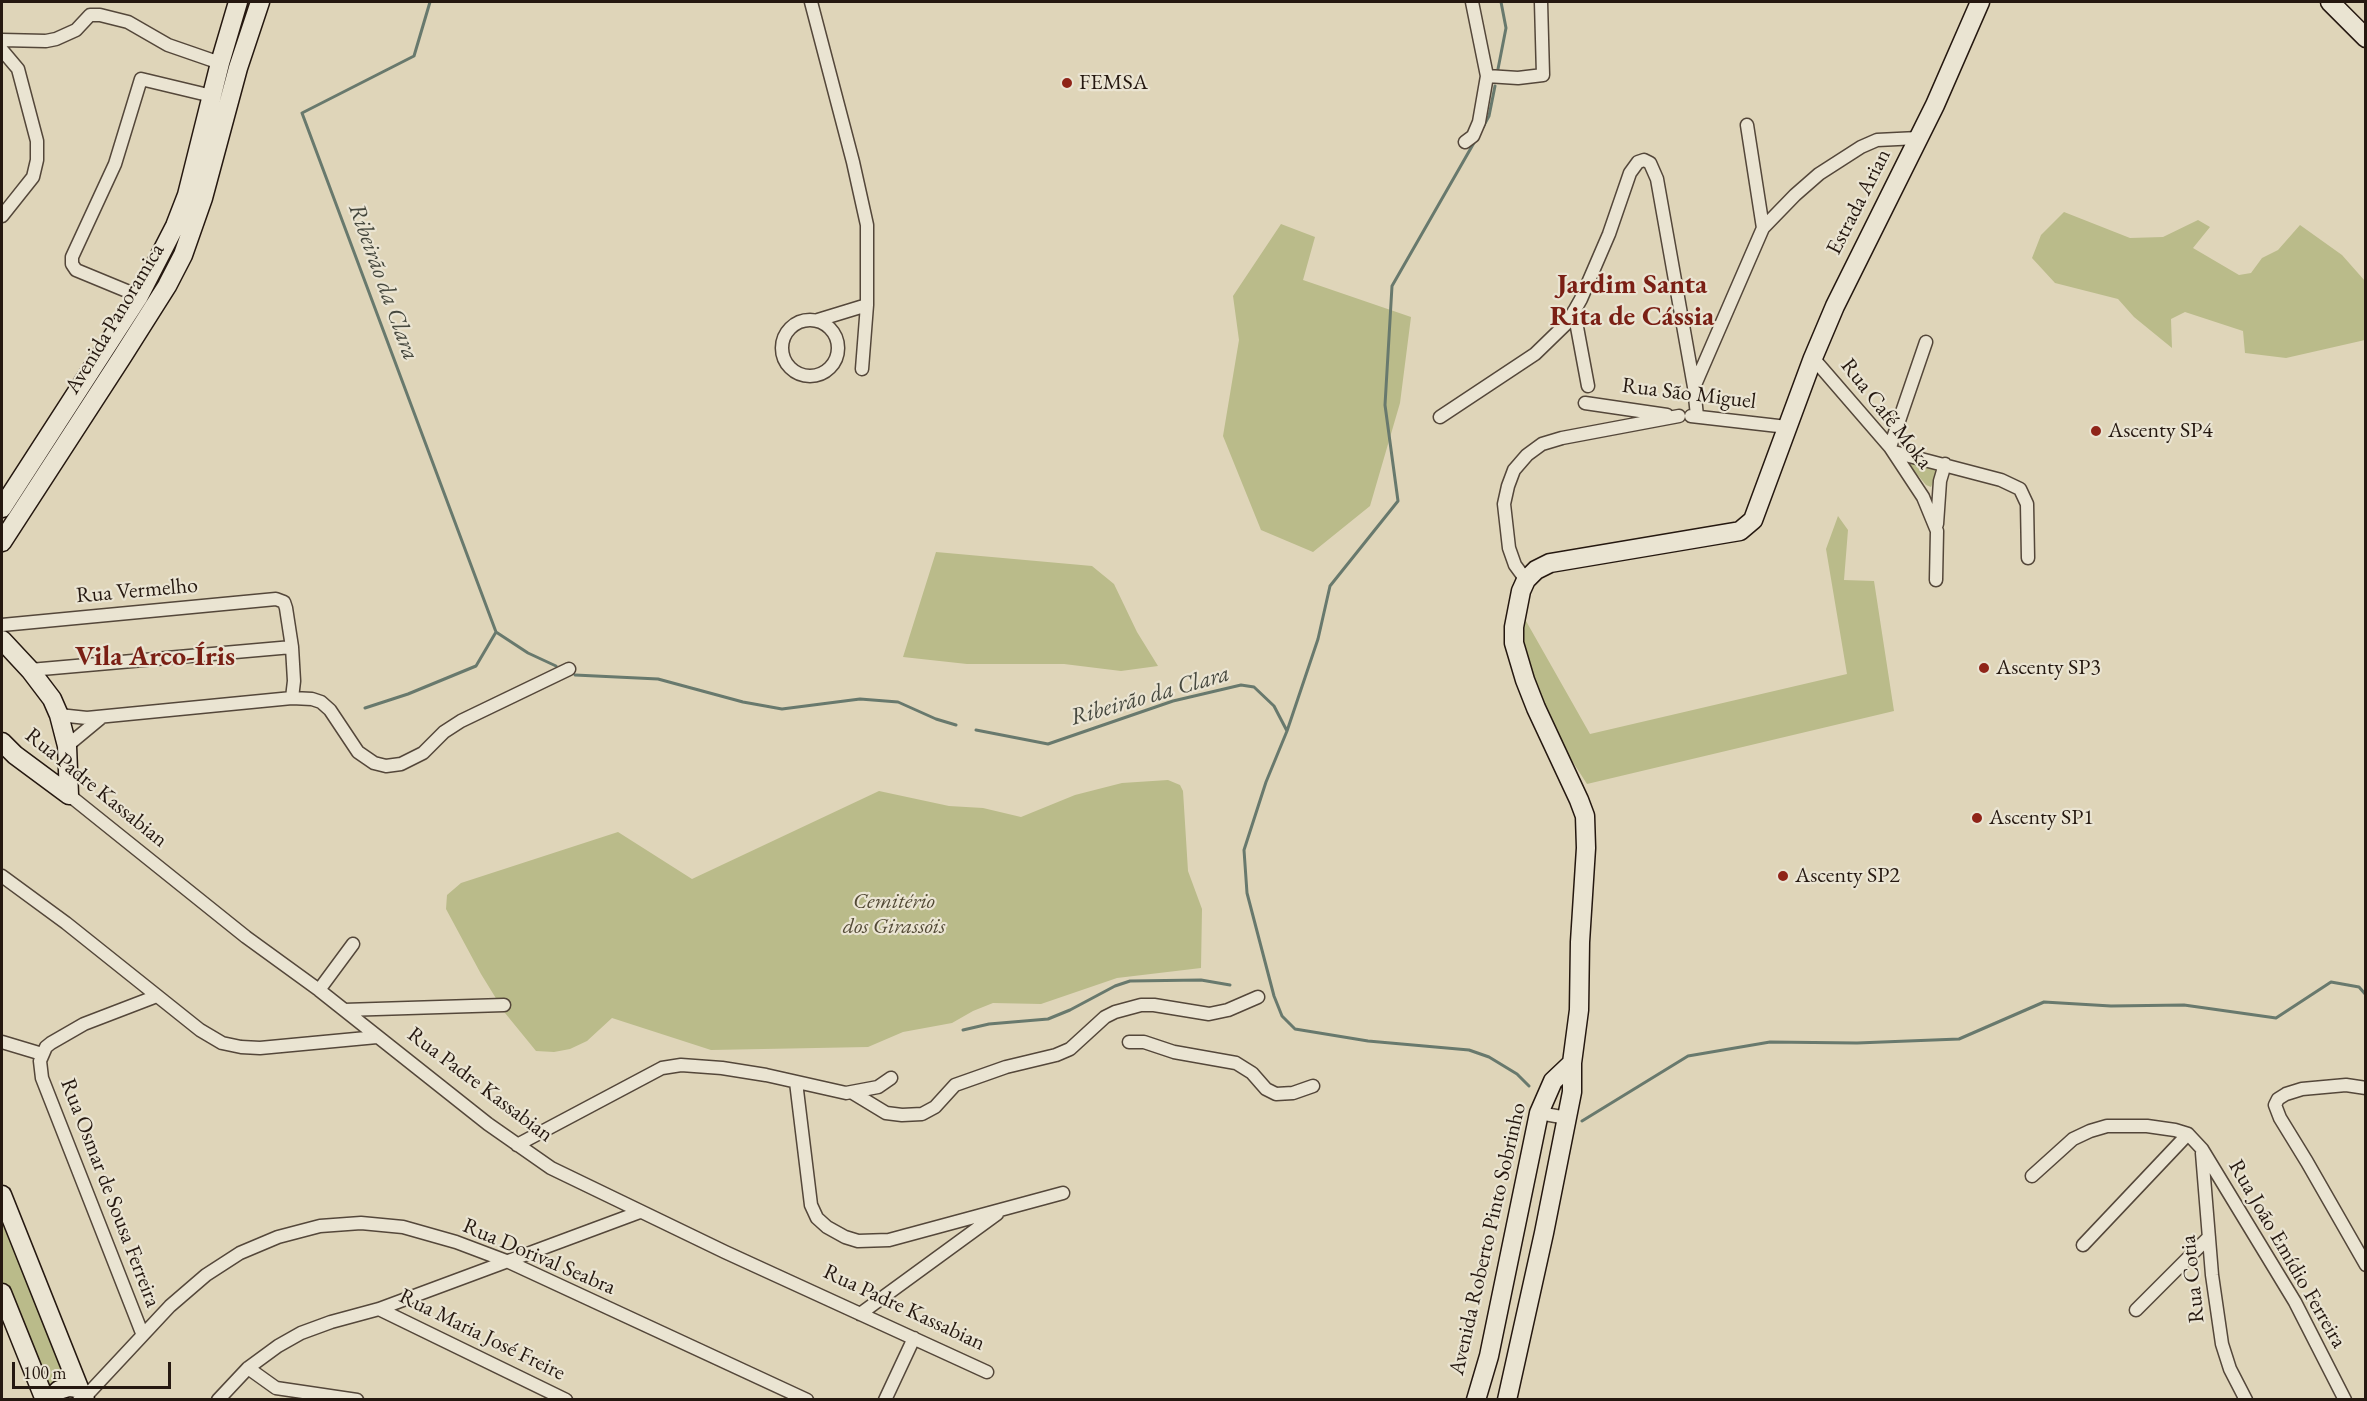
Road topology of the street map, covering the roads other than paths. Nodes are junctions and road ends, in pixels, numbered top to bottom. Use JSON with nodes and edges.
{"nodes":[{"id":1,"x":238,"y":2,"type":"edge"},
{"id":2,"x":260,"y":2,"type":"edge"},
{"id":3,"x":811,"y":2,"type":"edge"},
{"id":4,"x":1472,"y":2,"type":"edge"},
{"id":5,"x":1541,"y":2,"type":"edge"},
{"id":6,"x":1980,"y":2,"type":"edge"},
{"id":7,"x":2330,"y":2,"type":"edge"},
{"id":8,"x":2366,"y":38,"type":"edge"},
{"id":9,"x":2,"y":40,"type":"edge"},
{"id":10,"x":2,"y":50,"type":"edge"},
{"id":11,"x":220,"y":63,"type":"junction"},
{"id":12,"x":1487,"y":76,"type":"junction"},
{"id":13,"x":212,"y":96,"type":"junction"},
{"id":14,"x":1747,"y":125,"type":"dead end"},
{"id":15,"x":1918,"y":138,"type":"junction"},
{"id":16,"x":1465,"y":142,"type":"dead end"},
{"id":17,"x":2,"y":216,"type":"edge"},
{"id":18,"x":1763,"y":228,"type":"junction"},
{"id":19,"x":139,"y":296,"type":"junction"},
{"id":20,"x":867,"y":305,"type":"junction"},
{"id":21,"x":1574,"y":310,"type":"junction"},
{"id":22,"x":818,"y":320,"type":"junction"},
{"id":23,"x":1926,"y":342,"type":"dead end"},
{"id":24,"x":1813,"y":358,"type":"junction"},
{"id":25,"x":862,"y":369,"type":"dead end"},
{"id":26,"x":1588,"y":386,"type":"dead end"},
{"id":27,"x":1694,"y":387,"type":"junction"},
{"id":28,"x":1586,"y":403,"type":"dead end"},
{"id":29,"x":1678,"y":416,"type":"junction"},
{"id":30,"x":1697,"y":416,"type":"junction"},
{"id":31,"x":1440,"y":417,"type":"dead end"},
{"id":32,"x":1787,"y":427,"type":"junction"},
{"id":33,"x":1892,"y":449,"type":"junction"},
{"id":34,"x":1945,"y":464,"type":"junction"},
{"id":35,"x":2,"y":508,"type":"edge"},
{"id":36,"x":1937,"y":531,"type":"junction"},
{"id":37,"x":2,"y":542,"type":"edge"},
{"id":38,"x":2028,"y":558,"type":"dead end"},
{"id":39,"x":1526,"y":580,"type":"junction"},
{"id":40,"x":1936,"y":580,"type":"dead end"},
{"id":41,"x":2,"y":625,"type":"edge"},
{"id":42,"x":2,"y":640,"type":"edge"},
{"id":43,"x":292,"y":647,"type":"junction"},
{"id":44,"x":569,"y":669,"type":"dead end"},
{"id":45,"x":30,"y":670,"type":"junction"},
{"id":46,"x":292,"y":698,"type":"junction"},
{"id":47,"x":59,"y":715,"type":"junction"},
{"id":48,"x":102,"y":717,"type":"junction"},
{"id":49,"x":2,"y":742,"type":"edge"},
{"id":50,"x":67,"y":746,"type":"junction"},
{"id":51,"x":69,"y":795,"type":"junction"},
{"id":52,"x":2,"y":876,"type":"edge"},
{"id":53,"x":353,"y":944,"type":"dead end"},
{"id":54,"x":319,"y":990,"type":"junction"},
{"id":55,"x":157,"y":996,"type":"junction"},
{"id":56,"x":1258,"y":997,"type":"dead end"},
{"id":57,"x":504,"y":1005,"type":"dead end"},
{"id":58,"x":344,"y":1010,"type":"junction"},
{"id":59,"x":377,"y":1037,"type":"junction"},
{"id":60,"x":2,"y":1042,"type":"edge"},
{"id":61,"x":1129,"y":1042,"type":"dead end"},
{"id":62,"x":42,"y":1054,"type":"junction"},
{"id":63,"x":1572,"y":1063,"type":"junction"},
{"id":64,"x":891,"y":1078,"type":"dead end"},
{"id":65,"x":796,"y":1082,"type":"junction"},
{"id":66,"x":1312,"y":1086,"type":"dead end"},
{"id":67,"x":2366,"y":1088,"type":"edge"},
{"id":68,"x":853,"y":1093,"type":"junction"},
{"id":69,"x":1539,"y":1113,"type":"junction"},
{"id":70,"x":1567,"y":1118,"type":"junction"},
{"id":71,"x":2188,"y":1134,"type":"junction"},
{"id":72,"x":517,"y":1145,"type":"junction"},
{"id":73,"x":2202,"y":1149,"type":"junction"},
{"id":74,"x":2032,"y":1176,"type":"dead end"},
{"id":75,"x":1063,"y":1193,"type":"dead end"},
{"id":76,"x":2,"y":1195,"type":"edge"},
{"id":77,"x":1005,"y":1209,"type":"junction"},
{"id":78,"x":640,"y":1212,"type":"junction"},
{"id":79,"x":2210,"y":1237,"type":"junction"},
{"id":80,"x":2084,"y":1245,"type":"dead end"},
{"id":81,"x":509,"y":1262,"type":"junction"},
{"id":82,"x":2366,"y":1266,"type":"edge"},
{"id":83,"x":2,"y":1293,"type":"edge"},
{"id":84,"x":379,"y":1309,"type":"junction"},
{"id":85,"x":2136,"y":1310,"type":"dead end"},
{"id":86,"x":860,"y":1314,"type":"junction"},
{"id":87,"x":142,"y":1333,"type":"junction"},
{"id":88,"x":914,"y":1338,"type":"junction"},
{"id":89,"x":248,"y":1368,"type":"junction"},
{"id":90,"x":987,"y":1372,"type":"dead end"},
{"id":91,"x":83,"y":1395,"type":"edge"},
{"id":92,"x":47,"y":1400,"type":"edge"},
{"id":93,"x":218,"y":1400,"type":"edge"},
{"id":94,"x":357,"y":1400,"type":"edge"},
{"id":95,"x":566,"y":1400,"type":"edge"},
{"id":96,"x":807,"y":1400,"type":"edge"},
{"id":97,"x":885,"y":1400,"type":"edge"},
{"id":98,"x":1476,"y":1400,"type":"edge"},
{"id":99,"x":1507,"y":1400,"type":"edge"},
{"id":100,"x":2246,"y":1400,"type":"edge"},
{"id":101,"x":2345,"y":1400,"type":"edge"}],
"edges":[{"from":1,"to":11,"type":"street","name":"Avenida Panoramica"},
{"from":2,"to":37,"type":"street","name":"Avenida Panoramica"},
{"from":3,"to":20,"type":"street"},
{"from":4,"to":12,"type":"street"},
{"from":5,"to":12,"type":"street"},
{"from":6,"to":15,"type":"street","name":"Estrada Arian"},
{"from":7,"to":8,"type":"street"},
{"from":9,"to":11,"type":"street"},
{"from":10,"to":17,"type":"street"},
{"from":11,"to":13,"type":"street","name":"Avenida Panoramica"},
{"from":12,"to":16,"type":"street"},
{"from":13,"to":19,"type":"street","name":"Avenida Panoramica"},
{"from":13,"to":19,"type":"street"},
{"from":14,"to":18,"type":"street"},
{"from":15,"to":18,"type":"street"},
{"from":15,"to":24,"type":"street","name":"Estrada Arian"},
{"from":18,"to":27,"type":"street"},
{"from":19,"to":35,"type":"street","name":"Avenida Panoramica"},
{"from":20,"to":22,"type":"street"},
{"from":20,"to":25,"type":"street"},
{"from":21,"to":26,"type":"street"},
{"from":21,"to":27,"type":"street"},
{"from":21,"to":31,"type":"street"},
{"from":22,"to":22,"type":"street"},
{"from":23,"to":33,"type":"street"},
{"from":24,"to":32,"type":"street","name":"Estrada Arian"},
{"from":24,"to":33,"type":"street","name":"Rua Café Moka"},
{"from":27,"to":30,"type":"street"},
{"from":28,"to":29,"type":"street","name":"Rua São Miguel"},
{"from":29,"to":30,"type":"street","name":"Rua São Miguel"},
{"from":29,"to":39,"type":"street"},
{"from":30,"to":32,"type":"street","name":"Rua São Miguel"},
{"from":32,"to":39,"type":"street"},
{"from":33,"to":34,"type":"street"},
{"from":33,"to":36,"type":"street","name":"Rua Café Moka"},
{"from":34,"to":36,"type":"street","name":"Rua Café Moka"},
{"from":34,"to":38,"type":"street"},
{"from":36,"to":40,"type":"street","name":"Rua Café Moka"},
{"from":39,"to":63,"type":"street"},
{"from":41,"to":43,"type":"street","name":"Rua Vermelho"},
{"from":42,"to":45,"type":"street"},
{"from":43,"to":45,"type":"street"},
{"from":43,"to":46,"type":"street"},
{"from":44,"to":46,"type":"street"},
{"from":45,"to":47,"type":"street"},
{"from":46,"to":48,"type":"street"},
{"from":47,"to":48,"type":"street"},
{"from":47,"to":50,"type":"street"},
{"from":48,"to":50,"type":"street"},
{"from":49,"to":51,"type":"street","name":"Rua Padre Kassabian"},
{"from":50,"to":51,"type":"street"},
{"from":51,"to":54,"type":"street","name":"Rua Padre Kassabian"},
{"from":52,"to":55,"type":"street"},
{"from":53,"to":54,"type":"street"},
{"from":54,"to":58,"type":"street","name":"Rua Padre Kassabian"},
{"from":55,"to":59,"type":"street"},
{"from":55,"to":62,"type":"street","name":"Rua Osmar de Sousa Ferreira"},
{"from":56,"to":68,"type":"street"},
{"from":57,"to":58,"type":"street"},
{"from":58,"to":59,"type":"street","name":"Rua Padre Kassabian"},
{"from":59,"to":72,"type":"street","name":"Rua Padre Kassabian"},
{"from":60,"to":62,"type":"street"},
{"from":61,"to":66,"type":"street"},
{"from":62,"to":87,"type":"street","name":"Rua Osmar de Sousa Ferreira"},
{"from":63,"to":69,"type":"street","name":"Avenida Roberto Pinto Sobrinho"},
{"from":63,"to":70,"type":"street"},
{"from":64,"to":68,"type":"street"},
{"from":65,"to":68,"type":"street"},
{"from":65,"to":72,"type":"street"},
{"from":65,"to":77,"type":"street"},
{"from":67,"to":82,"type":"street"},
{"from":69,"to":70,"type":"street"},
{"from":69,"to":98,"type":"street","name":"Avenida Roberto Pinto Sobrinho"},
{"from":70,"to":99,"type":"street"},
{"from":71,"to":73,"type":"street","name":"Rua João Emídio Ferreira"},
{"from":71,"to":74,"type":"street"},
{"from":71,"to":80,"type":"street"},
{"from":72,"to":78,"type":"street","name":"Rua Padre Kassabian"},
{"from":73,"to":79,"type":"street","name":"Rua Cotia"},
{"from":73,"to":101,"type":"street","name":"Rua João Emídio Ferreira"},
{"from":75,"to":77,"type":"street"},
{"from":76,"to":91,"type":"street"},
{"from":77,"to":86,"type":"street"},
{"from":78,"to":81,"type":"street"},
{"from":78,"to":86,"type":"street","name":"Rua Padre Kassabian"},
{"from":79,"to":85,"type":"street"},
{"from":79,"to":100,"type":"street","name":"Rua Cotia"},
{"from":81,"to":84,"type":"street"},
{"from":81,"to":87,"type":"street","name":"Rua Dorival Seabra"},
{"from":81,"to":96,"type":"street","name":"Rua Dorival Seabra"},
{"from":83,"to":92,"type":"street"},
{"from":84,"to":89,"type":"street"},
{"from":84,"to":95,"type":"street","name":"Rua Maria José Freire"},
{"from":86,"to":88,"type":"street","name":"Rua Padre Kassabian"},
{"from":87,"to":91,"type":"street","name":"Rua Dorival Seabra"},
{"from":88,"to":90,"type":"street","name":"Rua Padre Kassabian"},
{"from":88,"to":97,"type":"street"},
{"from":89,"to":93,"type":"street"},
{"from":89,"to":94,"type":"street"},
{"from":91,"to":92,"type":"street"}]}
